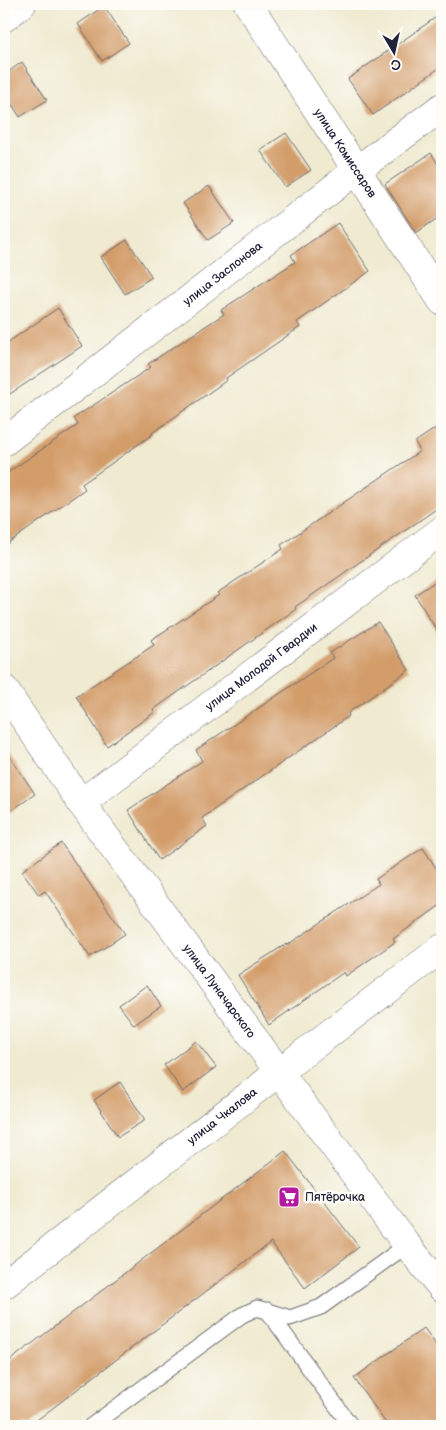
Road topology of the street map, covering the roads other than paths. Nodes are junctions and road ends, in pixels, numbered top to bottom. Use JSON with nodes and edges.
{"nodes":[{"id":1,"x":22,"y":4,"type":"edge"},
{"id":2,"x":248,"y":4,"type":"edge"},
{"id":3,"x":4,"y":18,"type":"edge"},
{"id":4,"x":442,"y":107,"type":"edge"},
{"id":5,"x":357,"y":170,"type":"junction"},
{"id":6,"x":442,"y":300,"type":"edge"},
{"id":7,"x":4,"y":442,"type":"edge"},
{"id":8,"x":442,"y":530,"type":"edge"},
{"id":9,"x":4,"y":689,"type":"edge"},
{"id":10,"x":81,"y":803,"type":"junction"},
{"id":11,"x":442,"y":948,"type":"edge"},
{"id":12,"x":279,"y":1072,"type":"junction"},
{"id":13,"x":408,"y":1245,"type":"junction"},
{"id":14,"x":4,"y":1285,"type":"edge"},
{"id":15,"x":442,"y":1288,"type":"edge"},
{"id":16,"x":267,"y":1310,"type":"junction"},
{"id":17,"x":92,"y":1426,"type":"edge"},
{"id":18,"x":351,"y":1426,"type":"edge"}],
"edges":[{"from":1,"to":3,"type":"street"},
{"from":2,"to":5,"type":"street","name":"улица Комиссаров"},
{"from":4,"to":5,"type":"street","name":"улица Заслонова"},
{"from":5,"to":6,"type":"street","name":"улица Комиссаров"},
{"from":5,"to":7,"type":"street","name":"улица Заслонова"},
{"from":8,"to":10,"type":"street","name":"улица Молодой Гвардии"},
{"from":9,"to":10,"type":"street","name":"улица Луначарского"},
{"from":10,"to":12,"type":"street","name":"улица Луначарского"},
{"from":11,"to":12,"type":"street","name":"улица Чкалова"},
{"from":12,"to":13,"type":"street","name":"улица Луначарского"},
{"from":12,"to":14,"type":"street","name":"улица Чкалова"},
{"from":13,"to":15,"type":"street","name":"улица Луначарского"},
{"from":13,"to":16,"type":"lane"},
{"from":16,"to":17,"type":"lane"},
{"from":16,"to":18,"type":"lane"}]}
